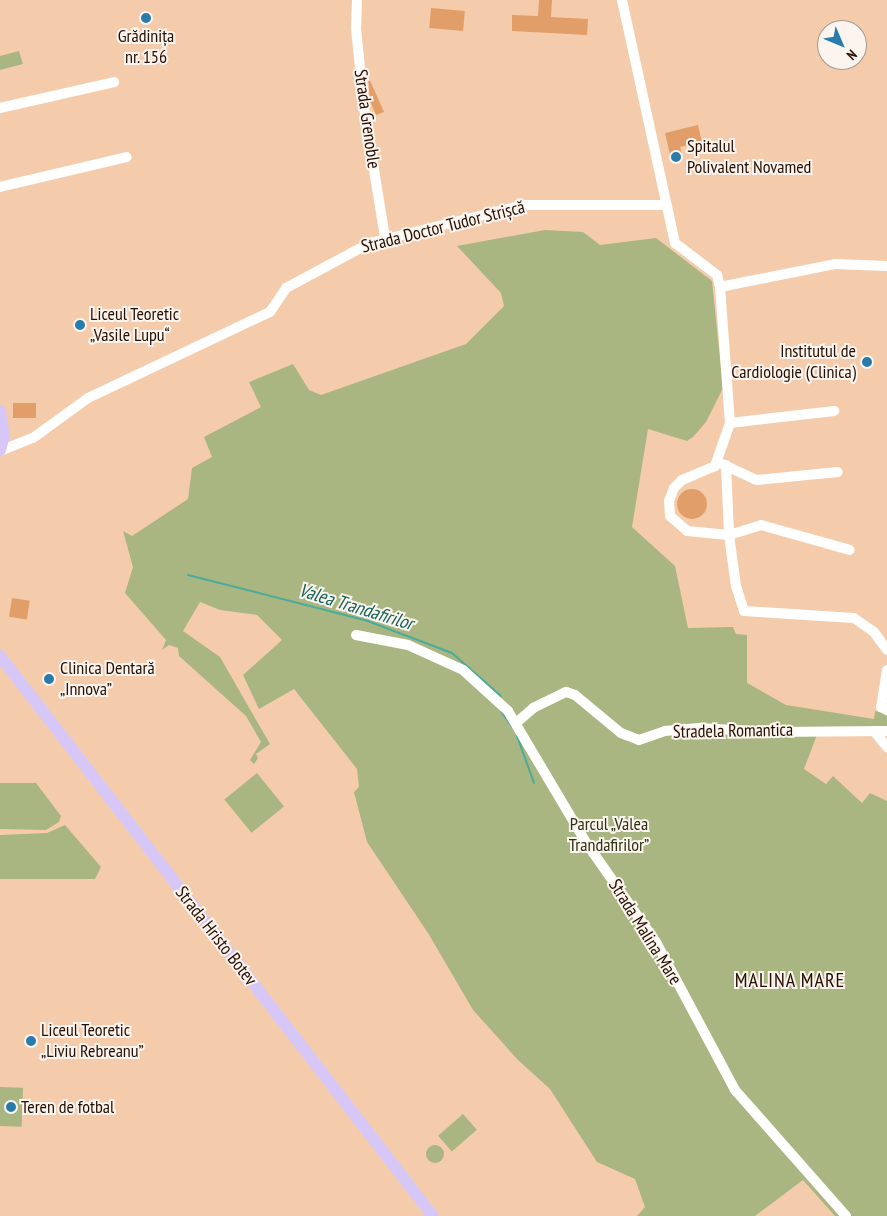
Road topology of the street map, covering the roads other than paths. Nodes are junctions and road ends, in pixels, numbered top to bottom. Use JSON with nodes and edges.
{"nodes":[{"id":1,"x":357,"y":0,"type":"edge"},
{"id":2,"x":622,"y":0,"type":"edge"},
{"id":3,"x":114,"y":82,"type":"dead end"},
{"id":4,"x":0,"y":108,"type":"edge"},
{"id":5,"x":127,"y":157,"type":"dead end"},
{"id":6,"x":0,"y":187,"type":"edge"},
{"id":7,"x":666,"y":205,"type":"junction"},
{"id":8,"x":386,"y":238,"type":"junction"},
{"id":9,"x":887,"y":266,"type":"edge"},
{"id":10,"x":720,"y":287,"type":"junction"},
{"id":11,"x":0,"y":411,"type":"edge"},
{"id":12,"x":834,"y":411,"type":"dead end"},
{"id":13,"x":730,"y":423,"type":"junction"},
{"id":14,"x":0,"y":451,"type":"edge"},
{"id":15,"x":722,"y":464,"type":"junction"},
{"id":16,"x":838,"y":472,"type":"dead end"},
{"id":17,"x":729,"y":535,"type":"junction"},
{"id":18,"x":850,"y":550,"type":"dead end"},
{"id":19,"x":356,"y":635,"type":"dead end"},
{"id":20,"x":887,"y":650,"type":"edge"},
{"id":21,"x":0,"y":656,"type":"edge"},
{"id":22,"x":887,"y":670,"type":"edge"},
{"id":23,"x":887,"y":710,"type":"edge"},
{"id":24,"x":516,"y":723,"type":"junction"},
{"id":25,"x":874,"y":731,"type":"junction"},
{"id":26,"x":887,"y":731,"type":"edge"},
{"id":27,"x":887,"y":747,"type":"edge"},
{"id":28,"x":433,"y":1216,"type":"edge"},
{"id":29,"x":846,"y":1216,"type":"edge"}],
"edges":[{"from":1,"to":8,"type":"street","name":"Strada Grenoble"},
{"from":2,"to":7,"type":"street"},
{"from":3,"to":4,"type":"street"},
{"from":5,"to":6,"type":"street"},
{"from":7,"to":8,"type":"street","name":"Strada Doctor Tudor Strișcă"},
{"from":7,"to":10,"type":"street"},
{"from":8,"to":14,"type":"street","name":"Strada Doctor Tudor Strișcă"},
{"from":9,"to":10,"type":"street"},
{"from":10,"to":13,"type":"street"},
{"from":11,"to":14,"type":"main road"},
{"from":12,"to":13,"type":"street"},
{"from":13,"to":15,"type":"street"},
{"from":15,"to":16,"type":"street"},
{"from":15,"to":17,"type":"street"},
{"from":15,"to":17,"type":"street"},
{"from":17,"to":18,"type":"street"},
{"from":17,"to":20,"type":"street"},
{"from":19,"to":24,"type":"street","name":"Strada Malina Mare"},
{"from":21,"to":28,"type":"main road","name":"Strada Hristo Botev"},
{"from":22,"to":23,"type":"street"},
{"from":24,"to":25,"type":"street","name":"Stradela Romantica"},
{"from":24,"to":29,"type":"street","name":"Strada Malina Mare"},
{"from":25,"to":26,"type":"street","name":"Stradela Romantica"},
{"from":25,"to":27,"type":"street"}]}
